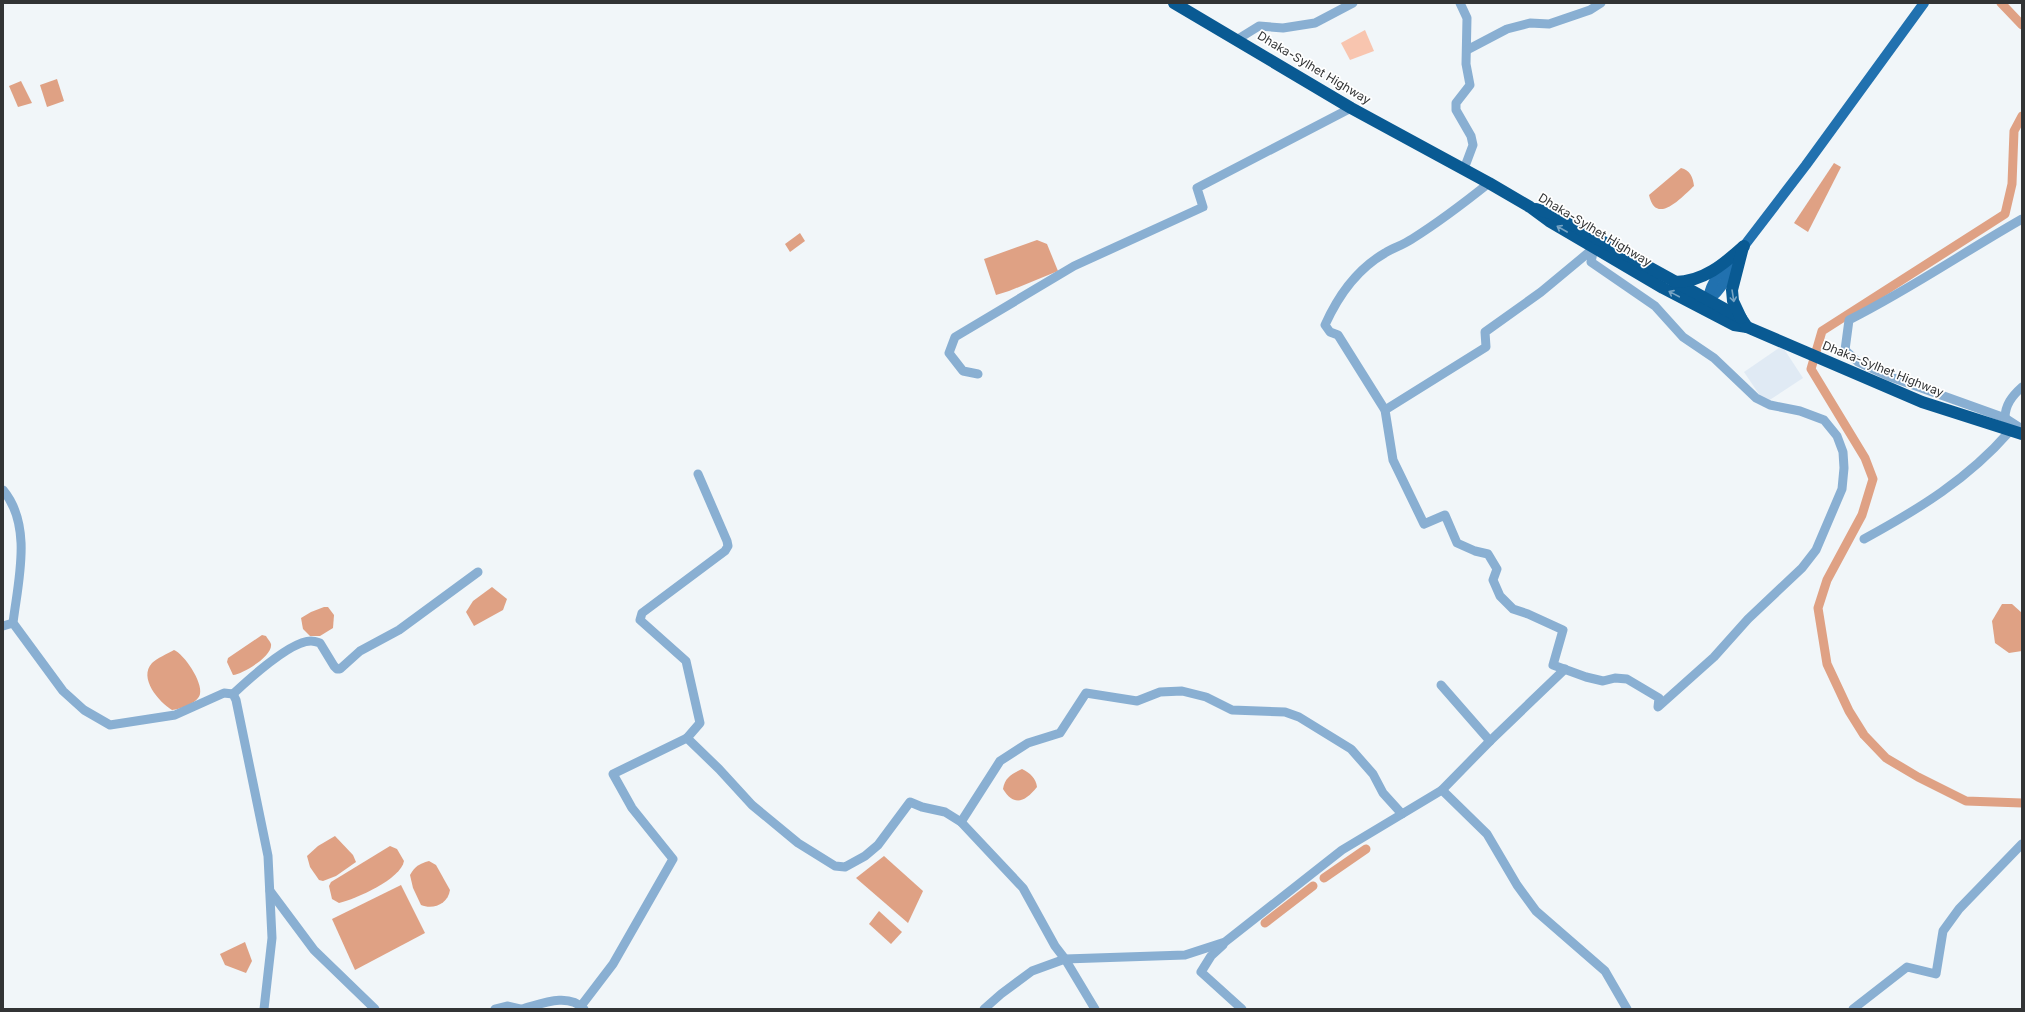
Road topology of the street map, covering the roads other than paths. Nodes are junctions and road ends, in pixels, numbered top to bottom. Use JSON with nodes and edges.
{"nodes":[{"id":1,"x":1174,"y":3,"type":"edge"},
{"id":2,"x":1353,"y":3,"type":"edge"},
{"id":3,"x":1460,"y":3,"type":"edge"},
{"id":4,"x":1601,"y":3,"type":"edge"},
{"id":5,"x":1924,"y":3,"type":"edge"},
{"id":6,"x":1238,"y":39,"type":"junction"},
{"id":7,"x":1467,"y":50,"type":"junction"},
{"id":8,"x":1351,"y":108,"type":"junction"},
{"id":9,"x":1464,"y":169,"type":"junction"},
{"id":10,"x":1489,"y":183,"type":"junction"},
{"id":11,"x":1530,"y":207,"type":"junction"},
{"id":12,"x":2022,"y":218,"type":"edge"},
{"id":13,"x":1744,"y":246,"type":"junction"},
{"id":14,"x":1594,"y":248,"type":"junction"},
{"id":15,"x":1675,"y":282,"type":"junction"},
{"id":16,"x":1708,"y":300,"type":"junction"},
{"id":17,"x":1690,"y":302,"type":"junction"},
{"id":18,"x":1710,"y":313,"type":"junction"},
{"id":19,"x":1744,"y":323,"type":"junction"},
{"id":20,"x":978,"y":374,"type":"dead end"},
{"id":21,"x":2022,"y":387,"type":"edge"},
{"id":22,"x":1385,"y":410,"type":"junction"},
{"id":23,"x":2005,"y":418,"type":"junction"},
{"id":24,"x":2022,"y":429,"type":"edge"},
{"id":25,"x":2009,"y":432,"type":"junction"},
{"id":26,"x":2022,"y":434,"type":"edge"},
{"id":27,"x":698,"y":474,"type":"dead end"},
{"id":28,"x":3,"y":490,"type":"edge"},
{"id":29,"x":1864,"y":539,"type":"dead end"},
{"id":30,"x":478,"y":572,"type":"dead end"},
{"id":31,"x":13,"y":623,"type":"junction"},
{"id":32,"x":3,"y":626,"type":"edge"},
{"id":33,"x":1565,"y":669,"type":"junction"},
{"id":34,"x":1441,"y":686,"type":"dead end"},
{"id":35,"x":233,"y":694,"type":"junction"},
{"id":36,"x":687,"y":738,"type":"junction"},
{"id":37,"x":1490,"y":741,"type":"junction"},
{"id":38,"x":1442,"y":790,"type":"junction"},
{"id":39,"x":1402,"y":814,"type":"junction"},
{"id":40,"x":960,"y":822,"type":"junction"},
{"id":41,"x":2022,"y":844,"type":"edge"},
{"id":42,"x":270,"y":891,"type":"junction"},
{"id":43,"x":1226,"y":942,"type":"junction"},
{"id":44,"x":1066,"y":959,"type":"junction"},
{"id":45,"x":582,"y":1007,"type":"edge"},
{"id":46,"x":264,"y":1009,"type":"edge"},
{"id":47,"x":375,"y":1009,"type":"edge"},
{"id":48,"x":495,"y":1009,"type":"edge"},
{"id":49,"x":521,"y":1009,"type":"edge"},
{"id":50,"x":984,"y":1009,"type":"edge"},
{"id":51,"x":1095,"y":1009,"type":"edge"},
{"id":52,"x":1242,"y":1009,"type":"edge"},
{"id":53,"x":1627,"y":1009,"type":"edge"},
{"id":54,"x":1853,"y":1009,"type":"edge"}],
"edges":[{"from":1,"to":6,"type":"highway","name":"Dhaka-Sylhet Highway"},
{"from":2,"to":6,"type":"street"},
{"from":3,"to":7,"type":"street"},
{"from":4,"to":7,"type":"street"},
{"from":5,"to":13,"type":"main road"},
{"from":6,"to":8,"type":"highway","name":"Dhaka-Sylhet Highway"},
{"from":7,"to":9,"type":"street"},
{"from":8,"to":9,"type":"highway","name":"Dhaka-Sylhet Highway"},
{"from":8,"to":20,"type":"street"},
{"from":9,"to":10,"type":"highway","name":"Dhaka-Sylhet Highway"},
{"from":10,"to":11,"type":"highway","name":"Dhaka-Sylhet Highway"},
{"from":10,"to":22,"type":"street"},
{"from":14,"to":11,"type":"highway","name":"Dhaka-Sylhet Highway","one_way":true},
{"from":11,"to":15,"type":"highway"},
{"from":12,"to":23,"type":"street"},
{"from":13,"to":15,"type":"highway"},
{"from":13,"to":16,"type":"main road"},
{"from":13,"to":19,"type":"highway","one_way":true},
{"from":17,"to":14,"type":"highway","name":"Dhaka-Sylhet Highway","one_way":true},
{"from":14,"to":22,"type":"street"},
{"from":14,"to":33,"type":"street"},
{"from":15,"to":16,"type":"highway"},
{"from":16,"to":17,"type":"main road"},
{"from":16,"to":18,"type":"main road"},
{"from":16,"to":19,"type":"highway"},
{"from":17,"to":18,"type":"highway","name":"Dhaka-Sylhet Highway"},
{"from":18,"to":19,"type":"highway","name":"Dhaka-Sylhet Highway"},
{"from":19,"to":25,"type":"highway","name":"Dhaka-Sylhet Highway"},
{"from":21,"to":23,"type":"street"},
{"from":22,"to":33,"type":"street"},
{"from":23,"to":24,"type":"street"},
{"from":25,"to":26,"type":"highway","name":"Dhaka-Sylhet Highway"},
{"from":25,"to":29,"type":"street"},
{"from":27,"to":36,"type":"street"},
{"from":28,"to":31,"type":"street"},
{"from":30,"to":35,"type":"street"},
{"from":31,"to":32,"type":"street"},
{"from":31,"to":35,"type":"street"},
{"from":33,"to":37,"type":"street"},
{"from":34,"to":37,"type":"street"},
{"from":35,"to":42,"type":"street"},
{"from":36,"to":40,"type":"street"},
{"from":36,"to":45,"type":"street"},
{"from":37,"to":38,"type":"street"},
{"from":38,"to":39,"type":"street"},
{"from":38,"to":53,"type":"street"},
{"from":39,"to":40,"type":"street"},
{"from":39,"to":43,"type":"street"},
{"from":40,"to":44,"type":"street"},
{"from":41,"to":54,"type":"street"},
{"from":42,"to":46,"type":"street"},
{"from":42,"to":47,"type":"street"},
{"from":43,"to":44,"type":"street"},
{"from":43,"to":52,"type":"street"},
{"from":44,"to":50,"type":"street"},
{"from":44,"to":51,"type":"street"},
{"from":45,"to":49,"type":"street"},
{"from":48,"to":49,"type":"street"}]}
